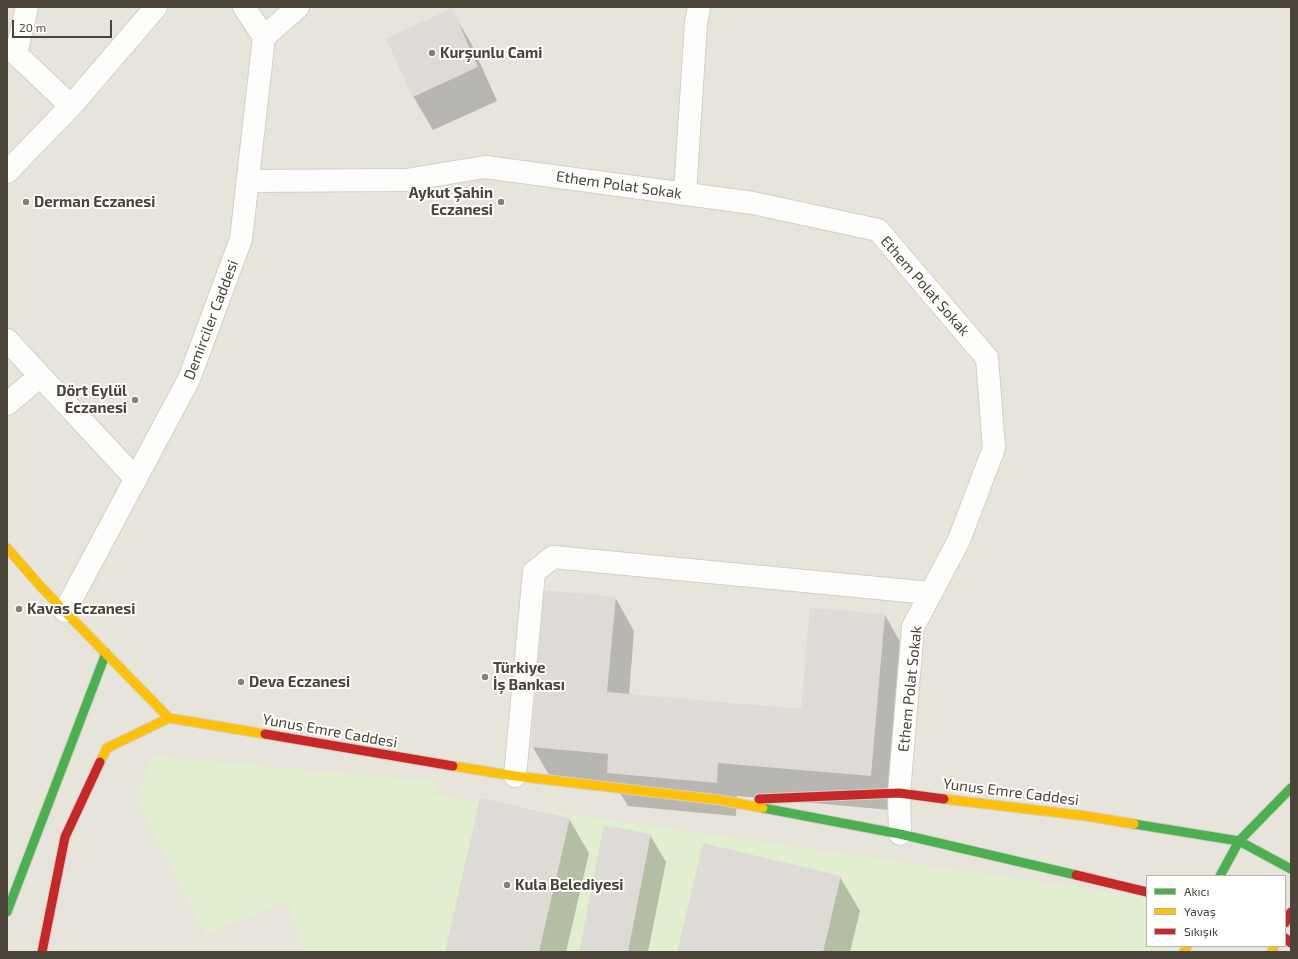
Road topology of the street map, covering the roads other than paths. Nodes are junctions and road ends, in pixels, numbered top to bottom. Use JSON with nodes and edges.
{"nodes":[{"id":1,"x":27,"y":7,"type":"edge"},
{"id":2,"x":156,"y":7,"type":"edge"},
{"id":3,"x":244,"y":7,"type":"edge"},
{"id":4,"x":298,"y":7,"type":"edge"},
{"id":5,"x":699,"y":7,"type":"edge"},
{"id":6,"x":264,"y":37,"type":"junction"},
{"id":7,"x":71,"y":106,"type":"junction"},
{"id":8,"x":7,"y":172,"type":"edge"},
{"id":9,"x":248,"y":181,"type":"junction"},
{"id":10,"x":685,"y":193,"type":"junction"},
{"id":11,"x":7,"y":340,"type":"edge"},
{"id":12,"x":40,"y":376,"type":"junction"},
{"id":13,"x":7,"y":404,"type":"edge"},
{"id":14,"x":136,"y":479,"type":"junction"},
{"id":15,"x":7,"y":548,"type":"edge"},
{"id":16,"x":930,"y":593,"type":"junction"},
{"id":17,"x":65,"y":611,"type":"junction"},
{"id":18,"x":106,"y":653,"type":"junction"},
{"id":19,"x":169,"y":718,"type":"junction"},
{"id":20,"x":515,"y":776,"type":"junction"},
{"id":21,"x":1291,"y":788,"type":"edge"},
{"id":22,"x":899,"y":792,"type":"junction"},
{"id":23,"x":720,"y":800,"type":"junction"},
{"id":24,"x":900,"y":834,"type":"junction"},
{"id":25,"x":1239,"y":841,"type":"junction"},
{"id":26,"x":1291,"y":869,"type":"edge"},
{"id":27,"x":1221,"y":875,"type":"edge"},
{"id":28,"x":1146,"y":892,"type":"edge"},
{"id":29,"x":7,"y":912,"type":"edge"},
{"id":30,"x":1291,"y":912,"type":"edge"},
{"id":31,"x":1286,"y":921,"type":"edge"},
{"id":32,"x":42,"y":952,"type":"edge"}],
"edges":[{"from":1,"to":7,"type":"street"},
{"from":2,"to":7,"type":"street"},
{"from":3,"to":6,"type":"street"},
{"from":4,"to":6,"type":"street"},
{"from":5,"to":10,"type":"street"},
{"from":6,"to":9,"type":"street","name":"Demirciler Caddesi"},
{"from":7,"to":8,"type":"street"},
{"from":9,"to":10,"type":"street","name":"Ethem Polat Sokak"},
{"from":9,"to":14,"type":"street","name":"Demirciler Caddesi"},
{"from":10,"to":16,"type":"street","name":"Ethem Polat Sokak"},
{"from":11,"to":12,"type":"street"},
{"from":12,"to":13,"type":"street"},
{"from":12,"to":14,"type":"street"},
{"from":14,"to":17,"type":"street","name":"Demirciler Caddesi"},
{"from":15,"to":17,"type":"street"},
{"from":16,"to":20,"type":"street"},
{"from":16,"to":22,"type":"street","name":"Ethem Polat Sokak"},
{"from":17,"to":18,"type":"street"},
{"from":18,"to":19,"type":"street"},
{"from":18,"to":29,"type":"street"},
{"from":19,"to":20,"type":"street","name":"Yunus Emre Caddesi"},
{"from":19,"to":32,"type":"street"},
{"from":20,"to":23,"type":"street","name":"Yunus Emre Caddesi"},
{"from":21,"to":25,"type":"street"},
{"from":22,"to":23,"type":"street","name":"Yunus Emre Caddesi"},
{"from":22,"to":24,"type":"street","name":"Ethem Polat Sokak"},
{"from":22,"to":25,"type":"street","name":"Yunus Emre Caddesi"},
{"from":23,"to":24,"type":"street","name":"Yunus Emre Caddesi"},
{"from":24,"to":28,"type":"street","name":"Yunus Emre Caddesi"},
{"from":25,"to":26,"type":"street","name":"Yunus Emre Caddesi"},
{"from":25,"to":27,"type":"street"},
{"from":30,"to":31,"type":"street"}]}
